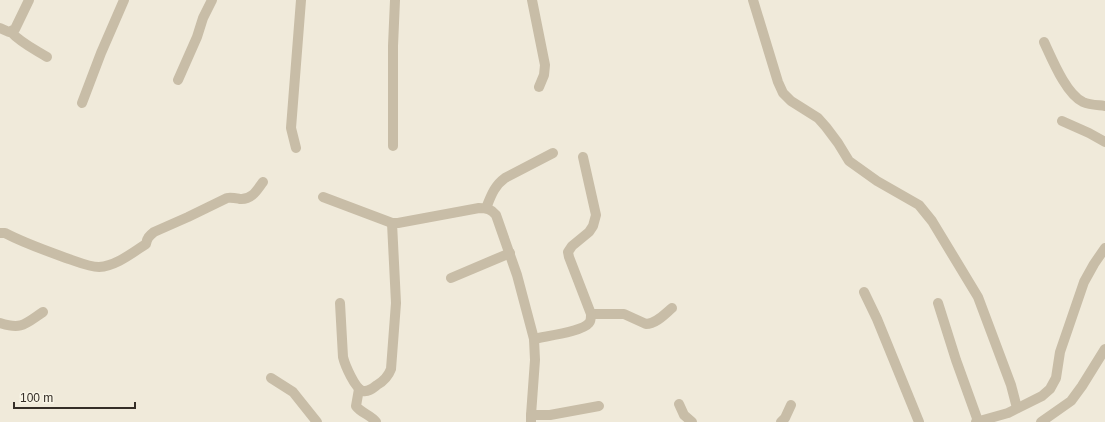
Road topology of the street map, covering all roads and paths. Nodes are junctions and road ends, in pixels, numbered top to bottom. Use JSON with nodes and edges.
{"nodes":[{"id":1,"x":29,"y":0,"type":"edge"},
{"id":2,"x":124,"y":0,"type":"edge"},
{"id":3,"x":212,"y":0,"type":"edge"},
{"id":4,"x":301,"y":0,"type":"edge"},
{"id":5,"x":395,"y":0,"type":"edge"},
{"id":6,"x":532,"y":0,"type":"edge"},
{"id":7,"x":753,"y":0,"type":"edge"},
{"id":8,"x":0,"y":28,"type":"edge"},
{"id":9,"x":11,"y":32,"type":"junction"},
{"id":10,"x":1044,"y":42,"type":"dead end"},
{"id":11,"x":47,"y":57,"type":"dead end"},
{"id":12,"x":178,"y":80,"type":"dead end"},
{"id":13,"x":539,"y":87,"type":"dead end"},
{"id":14,"x":82,"y":103,"type":"dead end"},
{"id":15,"x":1105,"y":106,"type":"edge"},
{"id":16,"x":1062,"y":121,"type":"dead end"},
{"id":17,"x":1105,"y":142,"type":"edge"},
{"id":18,"x":393,"y":146,"type":"dead end"},
{"id":19,"x":296,"y":148,"type":"dead end"},
{"id":20,"x":553,"y":152,"type":"dead end"},
{"id":21,"x":583,"y":157,"type":"dead end"},
{"id":22,"x":263,"y":182,"type":"dead end"},
{"id":23,"x":324,"y":197,"type":"dead end"},
{"id":24,"x":486,"y":208,"type":"junction"},
{"id":25,"x":392,"y":223,"type":"junction"},
{"id":26,"x":0,"y":233,"type":"edge"},
{"id":27,"x":1105,"y":248,"type":"edge"},
{"id":28,"x":510,"y":253,"type":"junction"},
{"id":29,"x":451,"y":278,"type":"dead end"},
{"id":30,"x":864,"y":292,"type":"dead end"},
{"id":31,"x":340,"y":303,"type":"dead end"},
{"id":32,"x":938,"y":303,"type":"dead end"},
{"id":33,"x":672,"y":308,"type":"dead end"},
{"id":34,"x":42,"y":312,"type":"dead end"},
{"id":35,"x":591,"y":314,"type":"junction"},
{"id":36,"x":0,"y":323,"type":"edge"},
{"id":37,"x":534,"y":339,"type":"junction"},
{"id":38,"x":1105,"y":349,"type":"edge"},
{"id":39,"x":271,"y":378,"type":"dead end"},
{"id":40,"x":359,"y":389,"type":"junction"},
{"id":41,"x":679,"y":404,"type":"dead end"},
{"id":42,"x":791,"y":405,"type":"dead end"},
{"id":43,"x":599,"y":406,"type":"dead end"},
{"id":44,"x":1017,"y":408,"type":"junction"},
{"id":45,"x":531,"y":419,"type":"edge"},
{"id":46,"x":317,"y":422,"type":"edge"},
{"id":47,"x":376,"y":422,"type":"edge"},
{"id":48,"x":692,"y":422,"type":"edge"},
{"id":49,"x":781,"y":422,"type":"edge"},
{"id":50,"x":919,"y":422,"type":"edge"},
{"id":51,"x":977,"y":422,"type":"edge"},
{"id":52,"x":1041,"y":422,"type":"edge"}],
"edges":[{"from":1,"to":9,"type":"street"},
{"from":2,"to":14,"type":"street"},
{"from":3,"to":12,"type":"street"},
{"from":4,"to":19,"type":"street"},
{"from":5,"to":18,"type":"street"},
{"from":6,"to":13,"type":"street"},
{"from":7,"to":44,"type":"street"},
{"from":8,"to":9,"type":"street"},
{"from":9,"to":11,"type":"street"},
{"from":10,"to":15,"type":"street"},
{"from":16,"to":17,"type":"street"},
{"from":20,"to":24,"type":"street"},
{"from":21,"to":35,"type":"street"},
{"from":22,"to":26,"type":"street"},
{"from":23,"to":25,"type":"street"},
{"from":24,"to":25,"type":"street"},
{"from":24,"to":28,"type":"street"},
{"from":25,"to":40,"type":"street"},
{"from":27,"to":44,"type":"street"},
{"from":28,"to":29,"type":"street"},
{"from":28,"to":37,"type":"street"},
{"from":30,"to":50,"type":"street"},
{"from":31,"to":40,"type":"street"},
{"from":32,"to":51,"type":"street"},
{"from":33,"to":35,"type":"street"},
{"from":34,"to":36,"type":"street"},
{"from":35,"to":37,"type":"street"},
{"from":37,"to":45,"type":"street"},
{"from":38,"to":52,"type":"street"},
{"from":39,"to":46,"type":"street"},
{"from":40,"to":47,"type":"street"},
{"from":41,"to":48,"type":"street"},
{"from":42,"to":49,"type":"street"},
{"from":43,"to":45,"type":"street"},
{"from":44,"to":51,"type":"street"}]}
